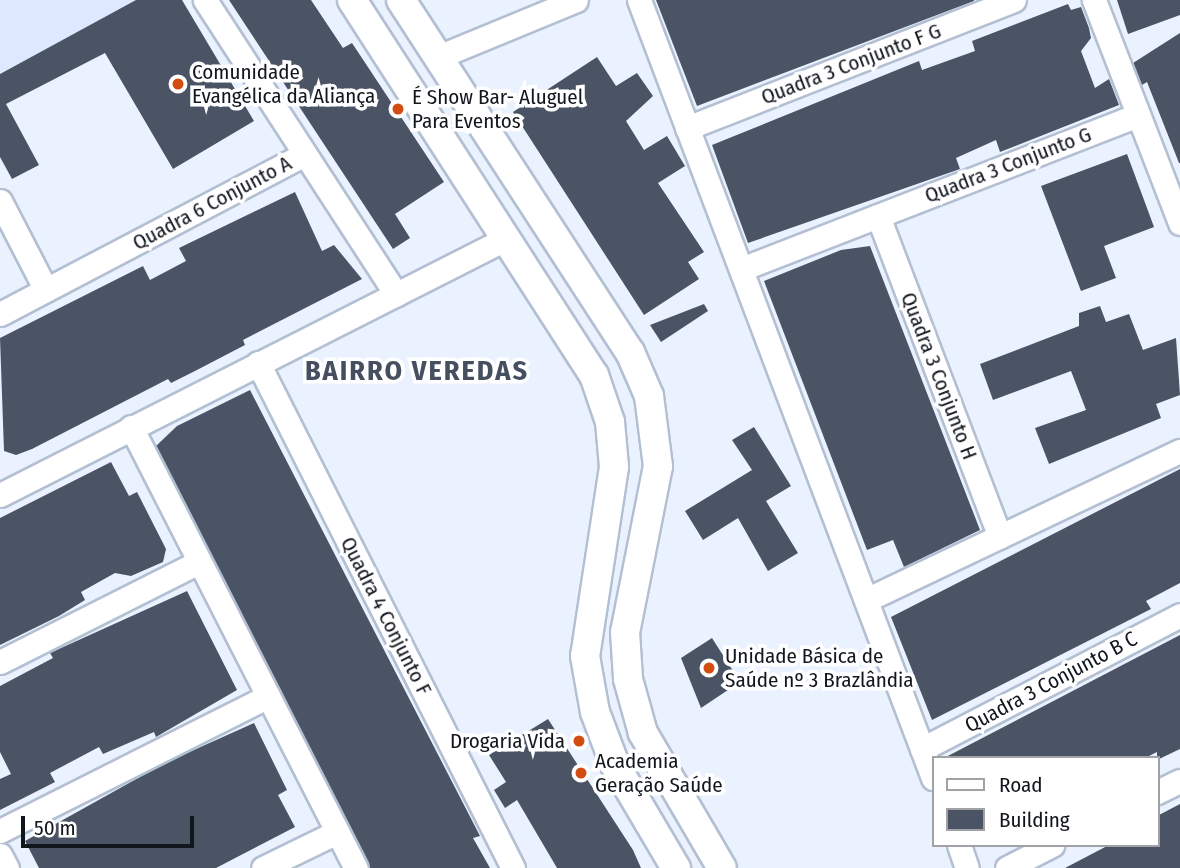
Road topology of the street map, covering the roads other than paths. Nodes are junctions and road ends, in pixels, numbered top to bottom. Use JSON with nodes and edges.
{"nodes":[{"id":1,"x":205,"y":0,"type":"edge"},
{"id":2,"x":352,"y":0,"type":"edge"},
{"id":3,"x":401,"y":0,"type":"edge"},
{"id":4,"x":576,"y":0,"type":"edge"},
{"id":5,"x":639,"y":0,"type":"edge"},
{"id":6,"x":1014,"y":0,"type":"edge"},
{"id":7,"x":1094,"y":0,"type":"edge"},
{"id":8,"x":438,"y":57,"type":"junction"},
{"id":9,"x":471,"y":114,"type":"junction"},
{"id":10,"x":1138,"y":115,"type":"junction"},
{"id":11,"x":687,"y":128,"type":"junction"},
{"id":12,"x":438,"y":135,"type":"junction"},
{"id":13,"x":305,"y":154,"type":"junction"},
{"id":14,"x":0,"y":201,"type":"edge"},
{"id":15,"x":878,"y":216,"type":"junction"},
{"id":16,"x":1180,"y":223,"type":"edge"},
{"id":17,"x":505,"y":239,"type":"junction"},
{"id":18,"x":741,"y":270,"type":"junction"},
{"id":19,"x":46,"y":290,"type":"junction"},
{"id":20,"x":396,"y":294,"type":"junction"},
{"id":21,"x":0,"y":314,"type":"edge"},
{"id":22,"x":258,"y":363,"type":"junction"},
{"id":23,"x":131,"y":427,"type":"junction"},
{"id":24,"x":1180,"y":451,"type":"edge"},
{"id":25,"x":1,"y":491,"type":"edge"},
{"id":26,"x":1000,"y":537,"type":"junction"},
{"id":27,"x":200,"y":562,"type":"junction"},
{"id":28,"x":866,"y":600,"type":"junction"},
{"id":29,"x":1180,"y":614,"type":"edge"},
{"id":30,"x":0,"y":662,"type":"edge"},
{"id":31,"x":268,"y":696,"type":"junction"},
{"id":32,"x":922,"y":750,"type":"junction"},
{"id":33,"x":932,"y":775,"type":"edge"},
{"id":34,"x":1180,"y":781,"type":"edge"},
{"id":35,"x":1159,"y":791,"type":"edge"},
{"id":36,"x":0,"y":831,"type":"edge"},
{"id":37,"x":337,"y":832,"type":"junction"},
{"id":38,"x":960,"y":847,"type":"edge"},
{"id":39,"x":1048,"y":847,"type":"edge"},
{"id":40,"x":0,"y":855,"type":"edge"},
{"id":41,"x":7,"y":868,"type":"edge"},
{"id":42,"x":263,"y":868,"type":"edge"},
{"id":43,"x":356,"y":868,"type":"edge"},
{"id":44,"x":513,"y":868,"type":"edge"},
{"id":45,"x":676,"y":868,"type":"edge"},
{"id":46,"x":722,"y":868,"type":"edge"},
{"id":47,"x":967,"y":868,"type":"edge"},
{"id":48,"x":1007,"y":868,"type":"edge"}],
"edges":[{"from":1,"to":13,"type":"street"},
{"from":2,"to":12,"type":"street"},
{"from":3,"to":8,"type":"street"},
{"from":4,"to":8,"type":"street"},
{"from":5,"to":11,"type":"street"},
{"from":6,"to":11,"type":"street","name":"Quadra 3 Conjunto F G"},
{"from":7,"to":10,"type":"street"},
{"from":8,"to":9,"type":"street"},
{"from":9,"to":12,"type":"street"},
{"from":9,"to":46,"type":"street"},
{"from":10,"to":15,"type":"street","name":"Quadra 3 Conjunto G"},
{"from":10,"to":16,"type":"street"},
{"from":11,"to":18,"type":"street"},
{"from":12,"to":17,"type":"street"},
{"from":13,"to":19,"type":"street","name":"Quadra 6 Conjunto A"},
{"from":13,"to":20,"type":"street","name":"Quadra 6 Conjunto A"},
{"from":14,"to":19,"type":"street"},
{"from":15,"to":18,"type":"street","name":"Quadra 3 Conjunto G"},
{"from":15,"to":26,"type":"street","name":"Quadra 3 Conjunto H"},
{"from":17,"to":20,"type":"street"},
{"from":17,"to":45,"type":"street"},
{"from":18,"to":28,"type":"street"},
{"from":19,"to":21,"type":"street","name":"Quadra 6 Conjunto A"},
{"from":20,"to":22,"type":"street"},
{"from":22,"to":23,"type":"street"},
{"from":22,"to":44,"type":"street","name":"Quadra 4 Conjunto F"},
{"from":23,"to":25,"type":"street"},
{"from":23,"to":27,"type":"street"},
{"from":24,"to":26,"type":"street"},
{"from":26,"to":28,"type":"street"},
{"from":27,"to":30,"type":"street"},
{"from":27,"to":31,"type":"street"},
{"from":28,"to":32,"type":"street"},
{"from":29,"to":32,"type":"street","name":"Quadra 3 Conjunto B C"},
{"from":31,"to":36,"type":"street"},
{"from":31,"to":37,"type":"street"},
{"from":32,"to":33,"type":"street"},
{"from":34,"to":35,"type":"street"},
{"from":37,"to":42,"type":"street"},
{"from":37,"to":43,"type":"street"},
{"from":38,"to":47,"type":"street"},
{"from":39,"to":48,"type":"street"},
{"from":40,"to":41,"type":"street"}]}
